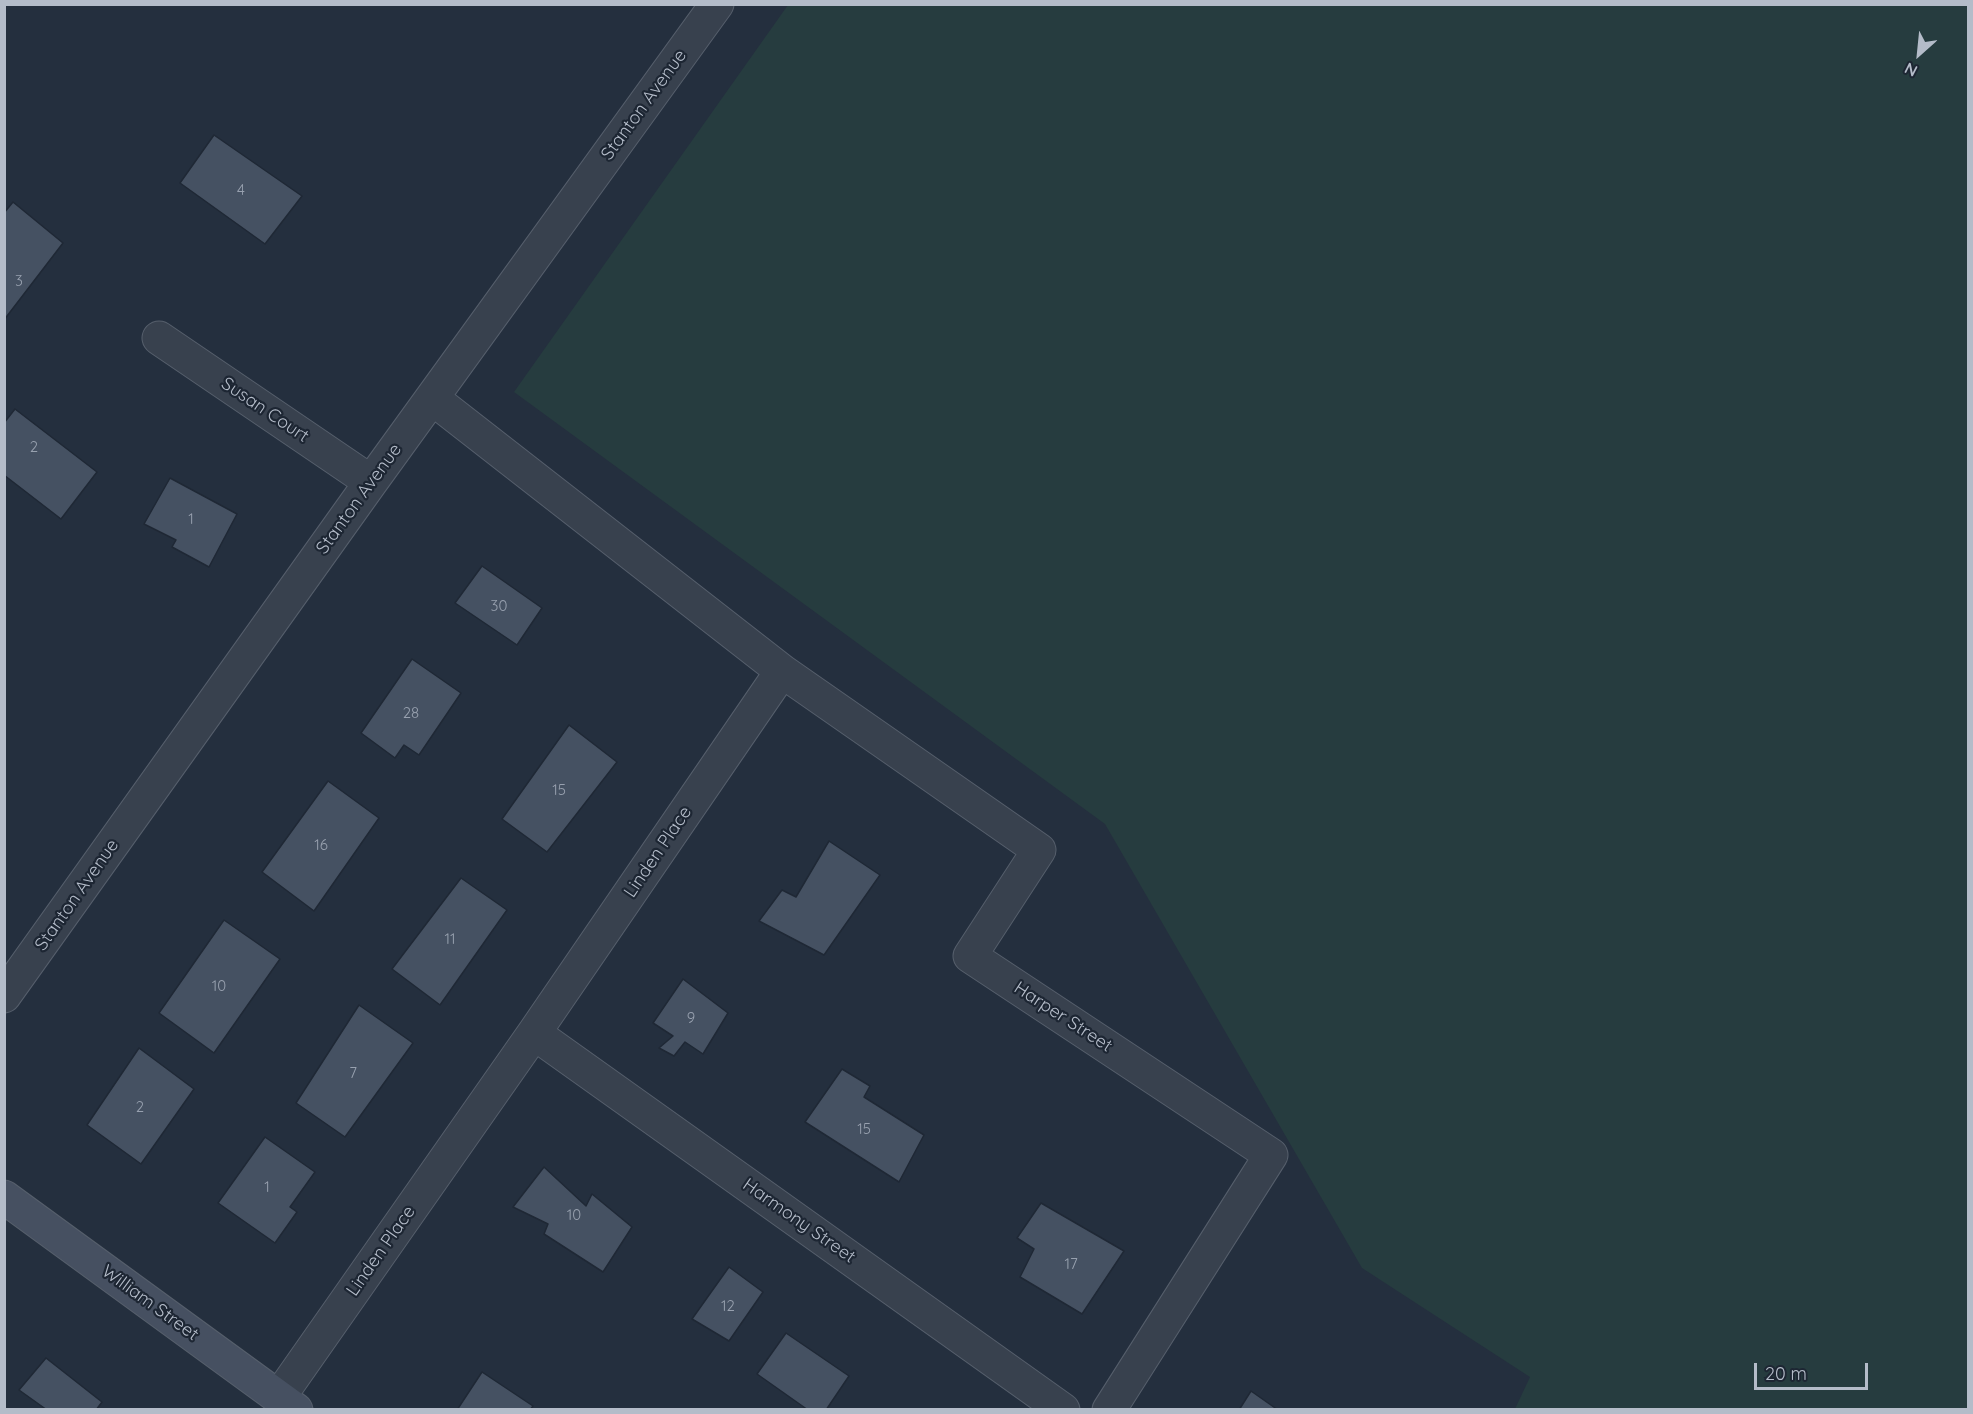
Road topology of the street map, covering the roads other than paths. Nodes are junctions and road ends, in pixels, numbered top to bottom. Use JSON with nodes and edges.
{"nodes":[{"id":1,"x":717,"y":4,"type":"edge"},
{"id":2,"x":159,"y":338,"type":"dead end"},
{"id":3,"x":432,"y":398,"type":"junction"},
{"id":4,"x":371,"y":482,"type":"junction"},
{"id":5,"x":783,"y":671,"type":"junction"},
{"id":6,"x":4,"y":996,"type":"edge"},
{"id":7,"x":534,"y":1033,"type":"junction"},
{"id":8,"x":4,"y":1197,"type":"edge"},
{"id":9,"x":287,"y":1403,"type":"edge"},
{"id":10,"x":1063,"y":1410,"type":"edge"},
{"id":11,"x":1109,"y":1410,"type":"edge"}],
"edges":[{"from":1,"to":3,"type":"street","name":"Stanton Avenue"},
{"from":2,"to":4,"type":"street","name":"Susan Court"},
{"from":3,"to":4,"type":"street","name":"Stanton Avenue"},
{"from":3,"to":5,"type":"street"},
{"from":4,"to":6,"type":"street","name":"Stanton Avenue"},
{"from":5,"to":7,"type":"street","name":"Linden Place"},
{"from":5,"to":11,"type":"street","name":"Harper Street"},
{"from":7,"to":9,"type":"street","name":"Linden Place"},
{"from":7,"to":10,"type":"street","name":"Harmony Street"},
{"from":8,"to":9,"type":"main road","name":"William Street"}]}
